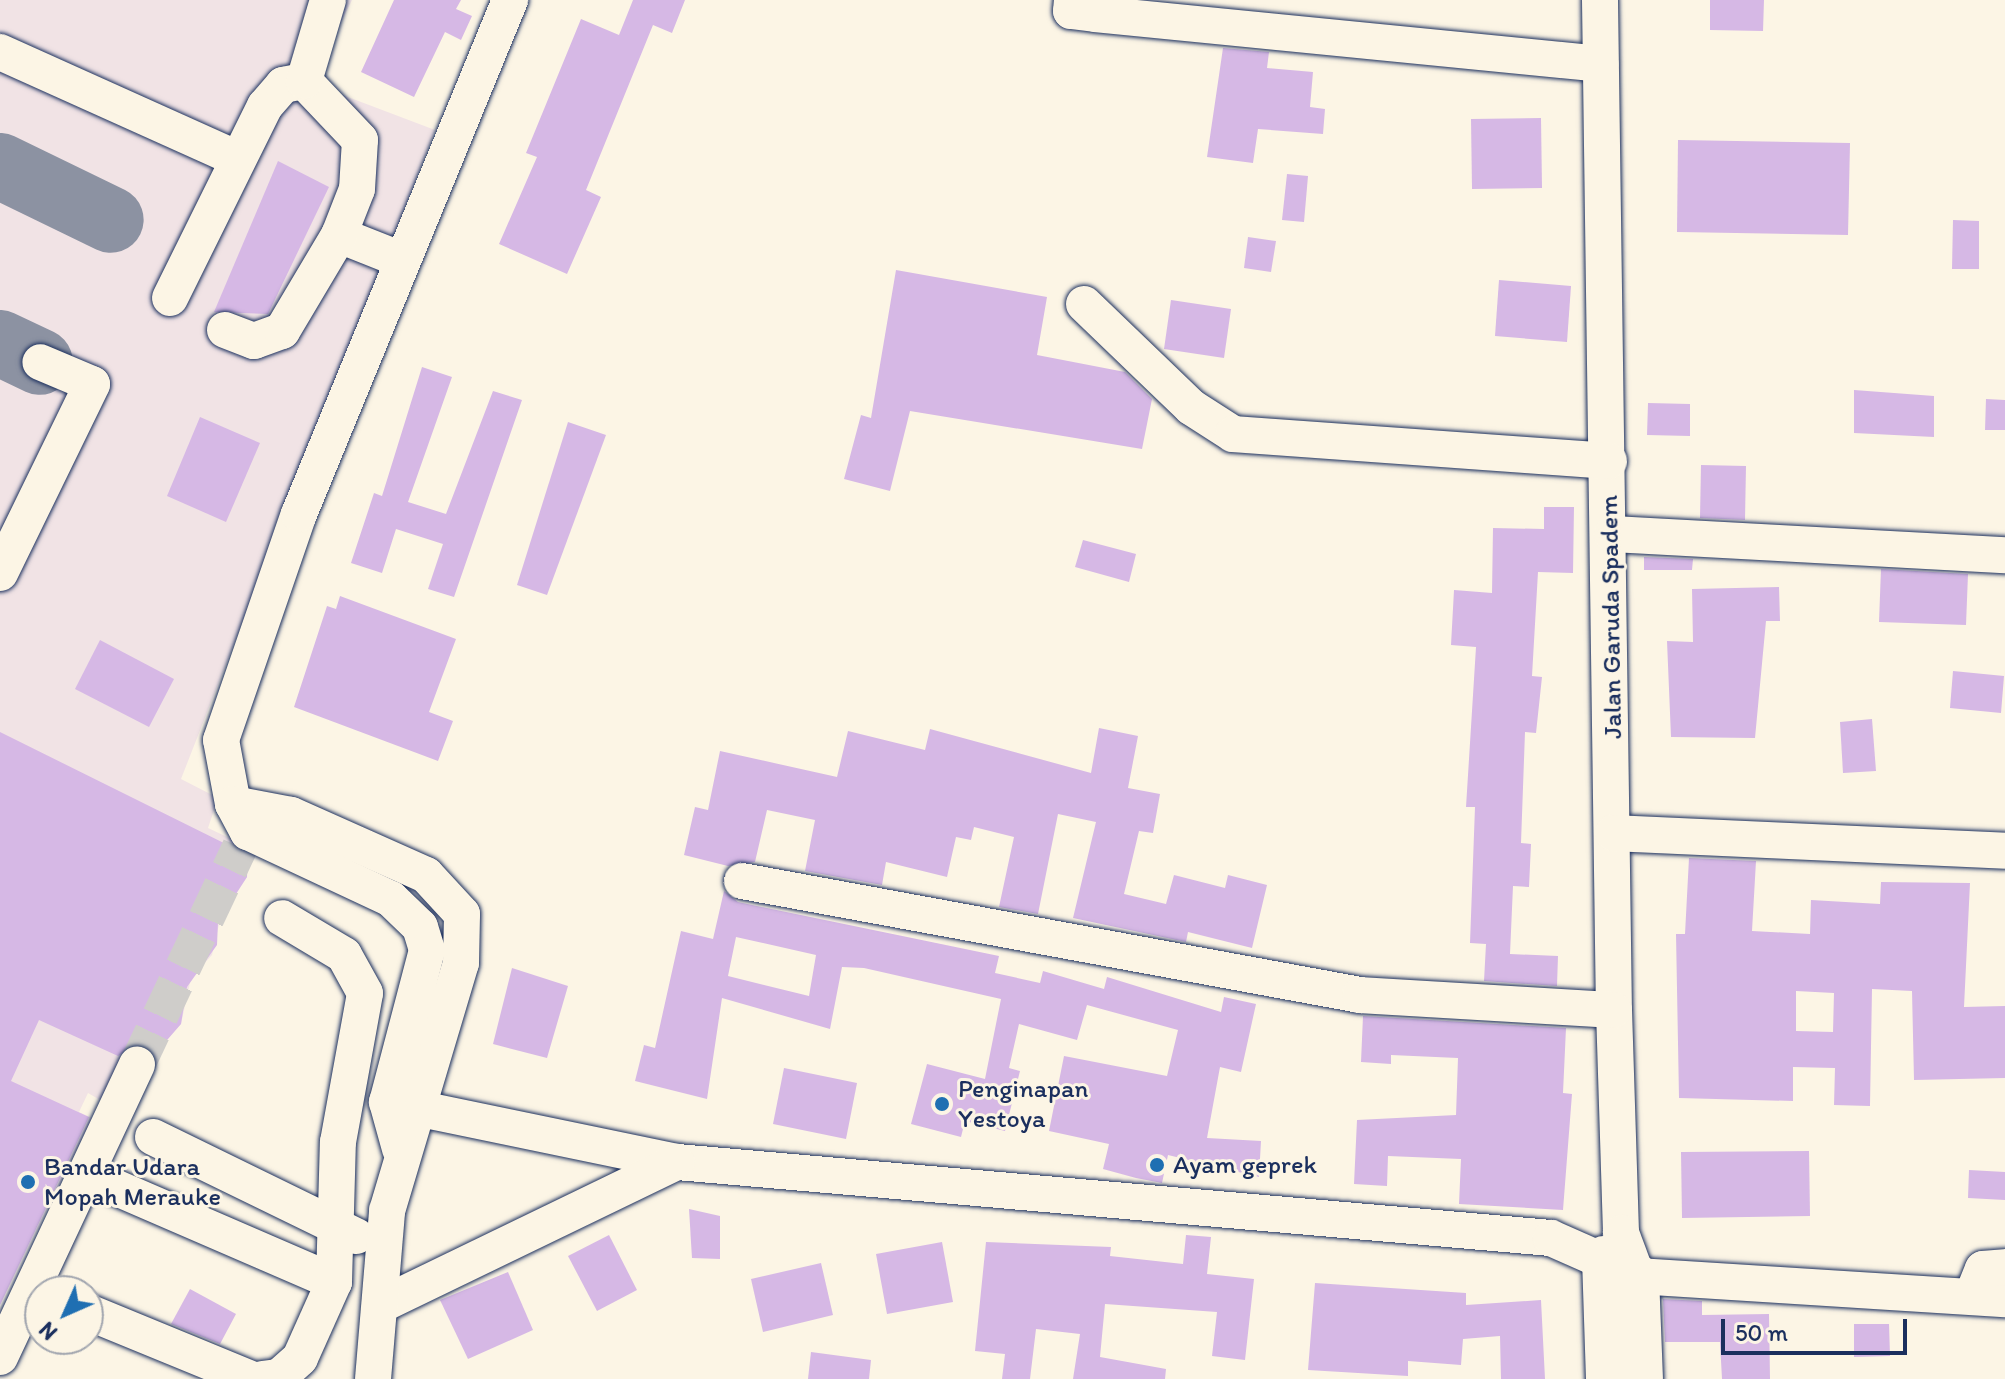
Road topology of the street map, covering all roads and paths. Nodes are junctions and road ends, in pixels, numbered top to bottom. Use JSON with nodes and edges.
{"nodes":[{"id":1,"x":328,"y":0,"type":"edge"},
{"id":2,"x":510,"y":0,"type":"edge"},
{"id":3,"x":1072,"y":0,"type":"edge"},
{"id":4,"x":1600,"y":0,"type":"edge"},
{"id":5,"x":0,"y":52,"type":"edge"},
{"id":6,"x":1601,"y":64,"type":"junction"},
{"id":7,"x":304,"y":81,"type":"junction"},
{"id":8,"x":236,"y":158,"type":"junction"},
{"id":9,"x":339,"y":235,"type":"junction"},
{"id":10,"x":402,"y":260,"type":"junction"},
{"id":11,"x":170,"y":298,"type":"dead end"},
{"id":12,"x":1084,"y":304,"type":"dead end"},
{"id":13,"x":225,"y":330,"type":"dead end"},
{"id":14,"x":40,"y":362,"type":"dead end"},
{"id":15,"x":1609,"y":461,"type":"junction"},
{"id":16,"x":1612,"y":534,"type":"junction"},
{"id":17,"x":2005,"y":555,"type":"edge"},
{"id":18,"x":0,"y":573,"type":"edge"},
{"id":19,"x":1613,"y":833,"type":"junction"},
{"id":20,"x":2005,"y":851,"type":"edge"},
{"id":21,"x":742,"y":881,"type":"dead end"},
{"id":22,"x":282,"y":918,"type":"dead end"},
{"id":23,"x":1614,"y":1010,"type":"junction"},
{"id":24,"x":137,"y":1065,"type":"tunnel mouth"},
{"id":25,"x":404,"y":1104,"type":"junction"},
{"id":26,"x":153,"y":1137,"type":"dead end"},
{"id":27,"x":677,"y":1162,"type":"junction"},
{"id":28,"x":89,"y":1176,"type":"junction"},
{"id":29,"x":233,"y":1176,"type":"junction"},
{"id":30,"x":336,"y":1226,"type":"junction"},
{"id":31,"x":206,"y":1228,"type":"junction"},
{"id":32,"x":382,"y":1249,"type":"junction"},
{"id":33,"x":1620,"y":1256,"type":"junction"},
{"id":34,"x":2005,"y":1267,"type":"edge"},
{"id":35,"x":43,"y":1275,"type":"edge"},
{"id":36,"x":334,"y":1282,"type":"junction"},
{"id":37,"x":1989,"y":1297,"type":"edge"},
{"id":38,"x":385,"y":1303,"type":"junction"},
{"id":39,"x":24,"y":1313,"type":"edge"},
{"id":40,"x":104,"y":1319,"type":"edge"},
{"id":41,"x":0,"y":1357,"type":"edge"},
{"id":42,"x":251,"y":1379,"type":"edge"},
{"id":43,"x":262,"y":1379,"type":"edge"},
{"id":44,"x":373,"y":1379,"type":"edge"},
{"id":45,"x":1608,"y":1379,"type":"edge"},
{"id":46,"x":1641,"y":1379,"type":"edge"}],
"edges":[{"from":1,"to":7,"type":"street"},
{"from":2,"to":10,"type":"street"},
{"from":3,"to":6,"type":"street"},
{"from":4,"to":6,"type":"street","name":"Jalan Garuda Spadem"},
{"from":5,"to":8,"type":"street"},
{"from":6,"to":15,"type":"street","name":"Jalan Garuda Spadem"},
{"from":7,"to":8,"type":"street"},
{"from":7,"to":9,"type":"street"},
{"from":8,"to":11,"type":"street"},
{"from":9,"to":10,"type":"street"},
{"from":9,"to":13,"type":"street"},
{"from":10,"to":25,"type":"street"},
{"from":12,"to":15,"type":"street"},
{"from":14,"to":18,"type":"street"},
{"from":15,"to":16,"type":"street","name":"Jalan Garuda Spadem"},
{"from":16,"to":17,"type":"street"},
{"from":16,"to":19,"type":"street","name":"Jalan Garuda Spadem"},
{"from":19,"to":20,"type":"street"},
{"from":19,"to":23,"type":"street","name":"Jalan Garuda Spadem"},
{"from":21,"to":23,"type":"street"},
{"from":22,"to":30,"type":"street"},
{"from":23,"to":33,"type":"street","name":"Jalan Garuda Spadem"},
{"from":24,"to":28,"type":"street"},
{"from":25,"to":27,"type":"street"},
{"from":25,"to":32,"type":"street"},
{"from":26,"to":29,"type":"street"},
{"from":27,"to":33,"type":"street"},
{"from":27,"to":38,"type":"street"},
{"from":28,"to":31,"type":"street"},
{"from":28,"to":35,"type":"street"},
{"from":29,"to":30,"type":"street"},
{"from":29,"to":31,"type":"street"},
{"from":30,"to":32,"type":"street"},
{"from":30,"to":36,"type":"street"},
{"from":31,"to":36,"type":"street"},
{"from":32,"to":38,"type":"street"},
{"from":33,"to":37,"type":"street"},
{"from":33,"to":45,"type":"highway"},
{"from":33,"to":46,"type":"highway"},
{"from":34,"to":37,"type":"street"},
{"from":36,"to":43,"type":"street"},
{"from":38,"to":44,"type":"street"},
{"from":39,"to":41,"type":"street"},
{"from":40,"to":42,"type":"street"}]}
